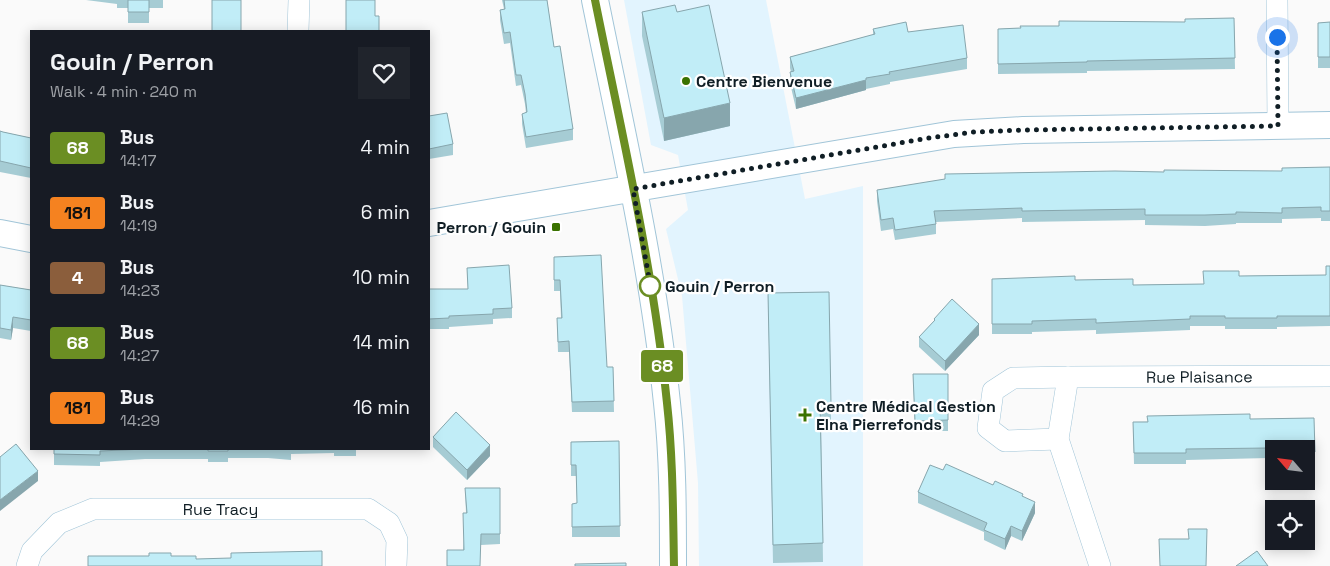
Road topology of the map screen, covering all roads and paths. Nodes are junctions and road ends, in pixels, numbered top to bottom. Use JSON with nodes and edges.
{"nodes":[{"id":1,"x":299,"y":0,"type":"edge"},
{"id":2,"x":595,"y":0,"type":"edge"},
{"id":3,"x":1277,"y":0,"type":"edge"},
{"id":4,"x":298,"y":30,"type":"edge"},
{"id":5,"x":1330,"y":125,"type":"edge"},
{"id":6,"x":1278,"y":126,"type":"junction"},
{"id":7,"x":633,"y":189,"type":"junction"},
{"id":8,"x":430,"y":223,"type":"edge"},
{"id":9,"x":0,"y":233,"type":"edge"},
{"id":10,"x":30,"y":239,"type":"edge"},
{"id":11,"x":1330,"y":376,"type":"edge"},
{"id":12,"x":1068,"y":377,"type":"junction"},
{"id":13,"x":1058,"y":439,"type":"junction"},
{"id":14,"x":27,"y":566,"type":"edge"},
{"id":15,"x":396,"y":566,"type":"edge"},
{"id":16,"x":674,"y":566,"type":"edge"},
{"id":17,"x":1100,"y":566,"type":"edge"}],
"edges":[{"from":1,"to":4,"type":"street"},
{"from":2,"to":7,"type":"street"},
{"from":3,"to":6,"type":"street"},
{"from":5,"to":6,"type":"street"},
{"from":6,"to":7,"type":"street"},
{"from":7,"to":8,"type":"street"},
{"from":7,"to":16,"type":"street"},
{"from":9,"to":10,"type":"street"},
{"from":11,"to":12,"type":"street","name":"Rue Plaisance"},
{"from":12,"to":13,"type":"street"},
{"from":12,"to":13,"type":"street","name":"Rue Plaisance"},
{"from":13,"to":17,"type":"street"},
{"from":14,"to":15,"type":"street","name":"Rue Tracy"}]}
